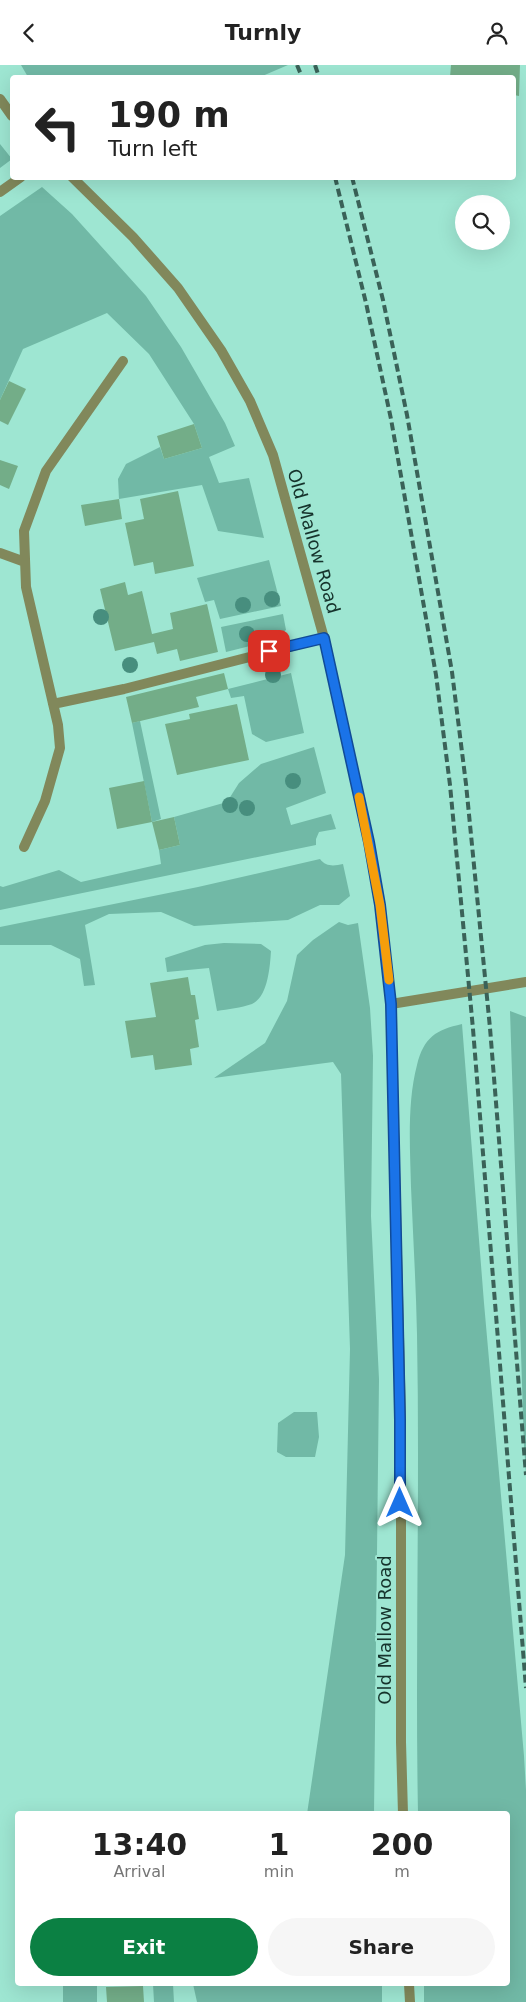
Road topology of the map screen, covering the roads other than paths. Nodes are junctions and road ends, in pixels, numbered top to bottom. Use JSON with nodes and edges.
{"nodes":[{"id":1,"x":0,"y":99,"type":"edge"},
{"id":2,"x":10,"y":113,"type":"edge"},
{"id":3,"x":17,"y":180,"type":"edge"},
{"id":4,"x":75,"y":180,"type":"edge"},
{"id":5,"x":0,"y":192,"type":"edge"},
{"id":6,"x":123,"y":361,"type":"dead end"},
{"id":7,"x":0,"y":553,"type":"edge"},
{"id":8,"x":25,"y":562,"type":"junction"},
{"id":9,"x":324,"y":638,"type":"junction"},
{"id":10,"x":53,"y":704,"type":"junction"},
{"id":11,"x":24,"y":847,"type":"dead end"},
{"id":12,"x":526,"y":982,"type":"edge"},
{"id":13,"x":391,"y":1004,"type":"junction"},
{"id":14,"x":403,"y":1811,"type":"edge"},
{"id":15,"x":409,"y":1986,"type":"edge"},
{"id":16,"x":410,"y":2002,"type":"edge"}],
"edges":[{"from":1,"to":2,"type":"street"},
{"from":3,"to":5,"type":"street"},
{"from":4,"to":9,"type":"street","name":"Old Mallow Road"},
{"from":6,"to":8,"type":"street"},
{"from":7,"to":8,"type":"street"},
{"from":8,"to":10,"type":"street"},
{"from":9,"to":10,"type":"street"},
{"from":9,"to":13,"type":"street","name":"Old Mallow Road"},
{"from":10,"to":11,"type":"street"},
{"from":12,"to":13,"type":"street"},
{"from":13,"to":14,"type":"street","name":"Old Mallow Road"},
{"from":15,"to":16,"type":"street"}]}
